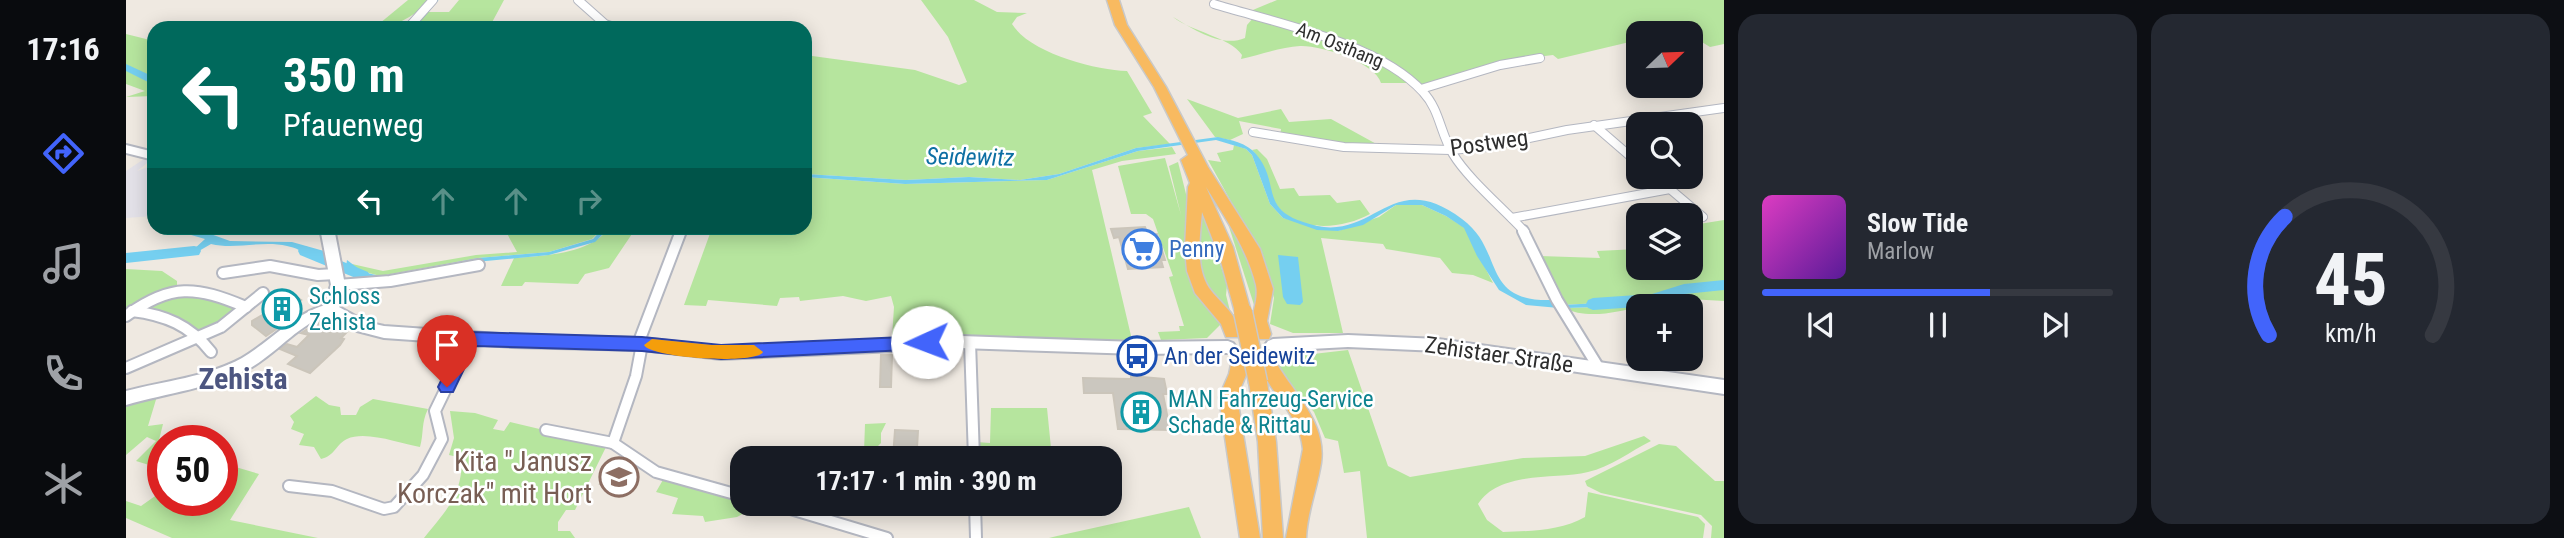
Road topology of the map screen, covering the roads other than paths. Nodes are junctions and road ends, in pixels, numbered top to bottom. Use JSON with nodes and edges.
{"nodes":[{"id":1,"x":433,"y":0,"type":"edge"},
{"id":2,"x":578,"y":0,"type":"edge"},
{"id":3,"x":1105,"y":0,"type":"edge"},
{"id":4,"x":1113,"y":0,"type":"edge"},
{"id":5,"x":1214,"y":4,"type":"dead end"},
{"id":6,"x":414,"y":21,"type":"edge"},
{"id":7,"x":602,"y":21,"type":"edge"},
{"id":8,"x":1540,"y":58,"type":"dead end"},
{"id":9,"x":1421,"y":89,"type":"junction"},
{"id":10,"x":1724,"y":108,"type":"edge"},
{"id":11,"x":1173,"y":119,"type":"junction"},
{"id":12,"x":1594,"y":125,"type":"junction"},
{"id":13,"x":1253,"y":132,"type":"dead end"},
{"id":14,"x":130,"y":150,"type":"edge"},
{"id":15,"x":1450,"y":150,"type":"junction"},
{"id":16,"x":1626,"y":153,"type":"edge"},
{"id":17,"x":147,"y":154,"type":"edge"},
{"id":18,"x":1196,"y":167,"type":"junction"},
{"id":19,"x":1670,"y":189,"type":"joint"},
{"id":20,"x":1686,"y":203,"type":"edge"},
{"id":21,"x":1512,"y":218,"type":"junction"},
{"id":22,"x":328,"y":235,"type":"edge"},
{"id":23,"x":679,"y":235,"type":"edge"},
{"id":24,"x":479,"y":265,"type":"dead end"},
{"id":25,"x":223,"y":273,"type":"dead end"},
{"id":26,"x":336,"y":276,"type":"junction"},
{"id":27,"x":263,"y":293,"type":"dead end"},
{"id":28,"x":246,"y":307,"type":"junction"},
{"id":29,"x":331,"y":309,"type":"junction"},
{"id":30,"x":129,"y":314,"type":"edge"},
{"id":31,"x":202,"y":338,"type":"junction"},
{"id":32,"x":470,"y":339,"type":"junction"},
{"id":33,"x":970,"y":342,"type":"junction"},
{"id":34,"x":640,"y":344,"type":"junction"},
{"id":35,"x":1233,"y":346,"type":"junction"},
{"id":36,"x":1267,"y":347,"type":"junction"},
{"id":37,"x":211,"y":352,"type":"dead end"},
{"id":38,"x":126,"y":368,"type":"edge"},
{"id":39,"x":1600,"y":370,"type":"junction"},
{"id":40,"x":1724,"y":387,"type":"edge"},
{"id":41,"x":126,"y":398,"type":"edge"},
{"id":42,"x":546,"y":430,"type":"dead end"},
{"id":43,"x":613,"y":443,"type":"junction"},
{"id":44,"x":974,"y":446,"type":"edge"},
{"id":45,"x":289,"y":486,"type":"dead end"},
{"id":46,"x":730,"y":493,"type":"edge"},
{"id":47,"x":814,"y":516,"type":"edge"},
{"id":48,"x":975,"y":516,"type":"edge"},
{"id":49,"x":887,"y":538,"type":"edge"},
{"id":50,"x":976,"y":538,"type":"edge"},
{"id":51,"x":1250,"y":538,"type":"edge"},
{"id":52,"x":1273,"y":538,"type":"edge"},
{"id":53,"x":1296,"y":538,"type":"edge"}],
"edges":[{"from":1,"to":6,"type":"street"},
{"from":2,"to":7,"type":"street"},
{"from":3,"to":11,"type":"highway"},
{"from":4,"to":11,"type":"highway"},
{"from":5,"to":9,"type":"street","name":"Am Osthang"},
{"from":8,"to":9,"type":"street"},
{"from":9,"to":15,"type":"street","name":"Am Osthang"},
{"from":10,"to":12,"type":"street","name":"Postweg"},
{"from":11,"to":18,"type":"highway"},
{"from":12,"to":15,"type":"street","name":"Postweg"},
{"from":12,"to":16,"type":"street"},
{"from":13,"to":15,"type":"street","name":"Postweg"},
{"from":14,"to":17,"type":"main road"},
{"from":15,"to":21,"type":"street"},
{"from":18,"to":35,"type":"highway"},
{"from":18,"to":36,"type":"highway"},
{"from":18,"to":52,"type":"highway","bridge":true},
{"from":19,"to":20,"type":"street"},
{"from":19,"to":21,"type":"street"},
{"from":21,"to":39,"type":"street"},
{"from":22,"to":26,"type":"main road"},
{"from":23,"to":34,"type":"street"},
{"from":24,"to":26,"type":"street"},
{"from":25,"to":26,"type":"street"},
{"from":26,"to":29,"type":"main road"},
{"from":27,"to":28,"type":"street"},
{"from":28,"to":30,"type":"street"},
{"from":28,"to":31,"type":"street"},
{"from":29,"to":32,"type":"main road"},
{"from":29,"to":41,"type":"main road"},
{"from":30,"to":31,"type":"street"},
{"from":31,"to":37,"type":"street"},
{"from":31,"to":38,"type":"street"},
{"from":32,"to":34,"type":"main road"},
{"from":32,"to":45,"type":"street"},
{"from":33,"to":34,"type":"main road"},
{"from":33,"to":35,"type":"main road"},
{"from":33,"to":44,"type":"street"},
{"from":34,"to":43,"type":"street"},
{"from":35,"to":36,"type":"main road"},
{"from":35,"to":36,"type":"main road"},
{"from":35,"to":51,"type":"highway"},
{"from":36,"to":39,"type":"main road","name":"Zehistaer Straße"},
{"from":36,"to":53,"type":"highway"},
{"from":39,"to":40,"type":"main road","name":"Zehistaer Straße"},
{"from":42,"to":43,"type":"street"},
{"from":43,"to":46,"type":"street"},
{"from":47,"to":49,"type":"street"},
{"from":48,"to":50,"type":"street"}]}
